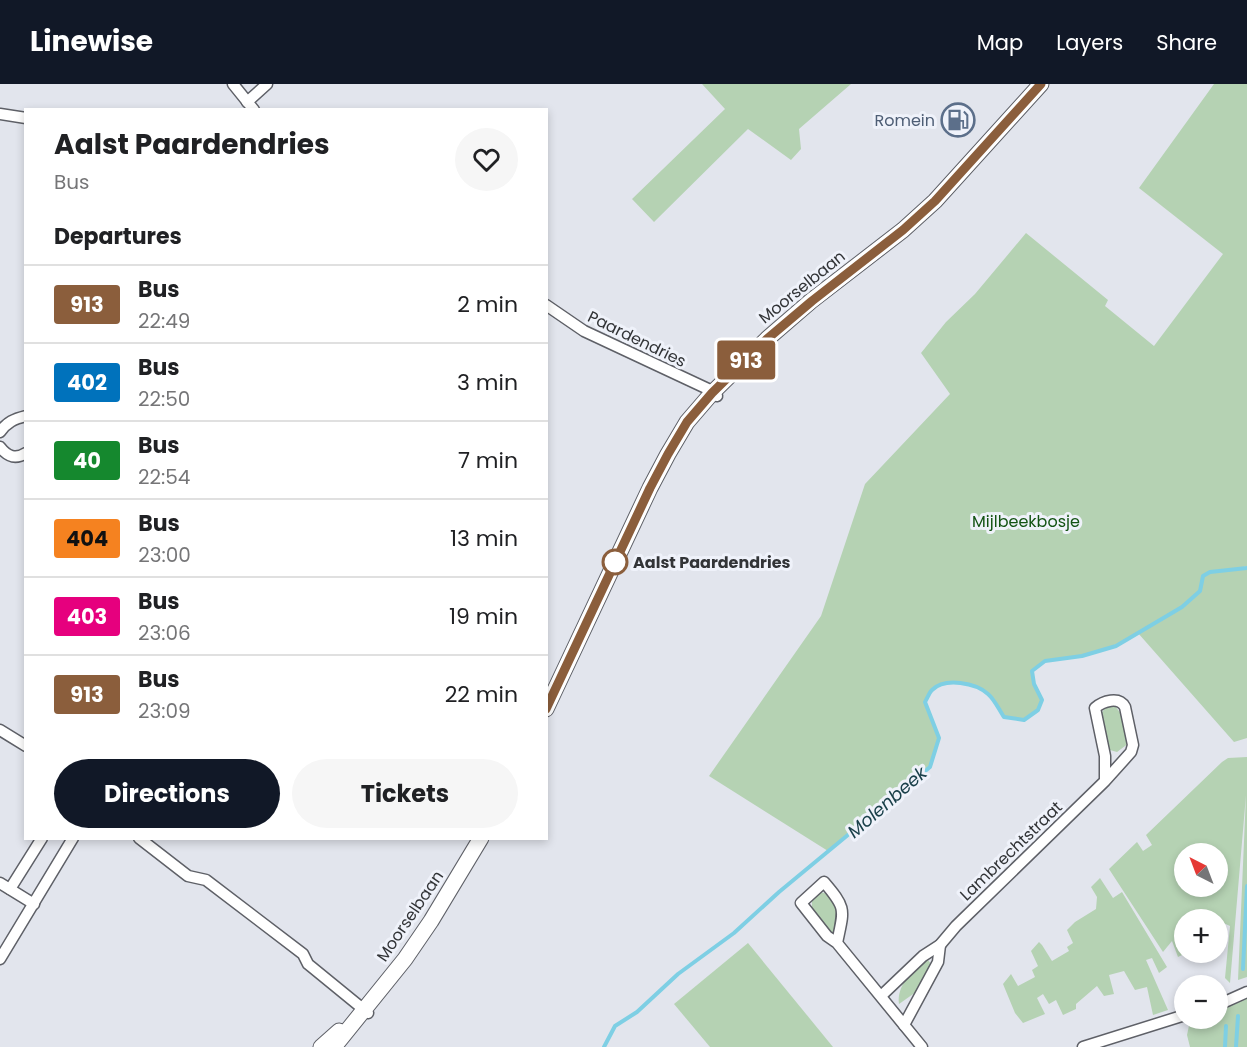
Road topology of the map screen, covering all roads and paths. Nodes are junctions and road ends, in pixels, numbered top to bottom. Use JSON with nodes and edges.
{"nodes":[{"id":1,"x":232,"y":84,"type":"edge"},
{"id":2,"x":267,"y":84,"type":"edge"},
{"id":3,"x":1041,"y":84,"type":"edge"},
{"id":4,"x":251,"y":106,"type":"edge"},
{"id":5,"x":0,"y":114,"type":"edge"},
{"id":6,"x":24,"y":118,"type":"edge"},
{"id":7,"x":548,"y":306,"type":"edge"},
{"id":8,"x":715,"y":394,"type":"junction"},
{"id":9,"x":24,"y":416,"type":"edge"},
{"id":10,"x":0,"y":432,"type":"edge"},
{"id":11,"x":0,"y":447,"type":"edge"},
{"id":12,"x":24,"y":454,"type":"edge"},
{"id":13,"x":548,"y":705,"type":"edge"},
{"id":14,"x":0,"y":730,"type":"edge"},
{"id":15,"x":24,"y":745,"type":"edge"},
{"id":16,"x":1105,"y":781,"type":"junction"},
{"id":17,"x":41,"y":840,"type":"edge"},
{"id":18,"x":72,"y":840,"type":"edge"},
{"id":19,"x":141,"y":840,"type":"edge"},
{"id":20,"x":480,"y":840,"type":"edge"},
{"id":21,"x":0,"y":883,"type":"edge"},
{"id":22,"x":10,"y":889,"type":"junction"},
{"id":23,"x":34,"y":904,"type":"junction"},
{"id":24,"x":837,"y":943,"type":"junction"},
{"id":25,"x":940,"y":945,"type":"junction"},
{"id":26,"x":0,"y":959,"type":"edge"},
{"id":27,"x":1247,"y":992,"type":"edge"},
{"id":28,"x":881,"y":996,"type":"junction"},
{"id":29,"x":1228,"y":1001,"type":"edge"},
{"id":30,"x":367,"y":1012,"type":"junction"},
{"id":31,"x":1174,"y":1018,"type":"edge"},
{"id":32,"x":904,"y":1025,"type":"junction"},
{"id":33,"x":336,"y":1041,"type":"edge"},
{"id":34,"x":321,"y":1047,"type":"edge"},
{"id":35,"x":922,"y":1047,"type":"edge"},
{"id":36,"x":1083,"y":1047,"type":"edge"}],
"edges":[{"from":1,"to":4,"type":"street"},
{"from":2,"to":4,"type":"street"},
{"from":3,"to":8,"type":"main road","name":"Moorselbaan"},
{"from":5,"to":6,"type":"street"},
{"from":7,"to":8,"type":"street","name":"Paardendries"},
{"from":8,"to":13,"type":"main road","name":"Moorselbaan"},
{"from":9,"to":10,"type":"street"},
{"from":11,"to":12,"type":"street"},
{"from":14,"to":15,"type":"street"},
{"from":16,"to":16,"type":"street","name":"Lambrechtstraat"},
{"from":16,"to":25,"type":"street","name":"Lambrechtstraat"},
{"from":17,"to":22,"type":"street"},
{"from":18,"to":23,"type":"street"},
{"from":19,"to":30,"type":"street"},
{"from":20,"to":30,"type":"main road","name":"Moorselbaan"},
{"from":21,"to":22,"type":"street"},
{"from":22,"to":23,"type":"street"},
{"from":23,"to":26,"type":"street"},
{"from":24,"to":24,"type":"street"},
{"from":24,"to":28,"type":"street"},
{"from":25,"to":28,"type":"street","name":"Lambrechtstraat"},
{"from":25,"to":32,"type":"street","name":"Lambrechtstraat"},
{"from":27,"to":29,"type":"street"},
{"from":28,"to":32,"type":"street"},
{"from":30,"to":33,"type":"main road","name":"Moorselbaan"},
{"from":31,"to":36,"type":"street"},
{"from":32,"to":35,"type":"street"},
{"from":33,"to":34,"type":"main road","name":"Moorselbaan"}]}
